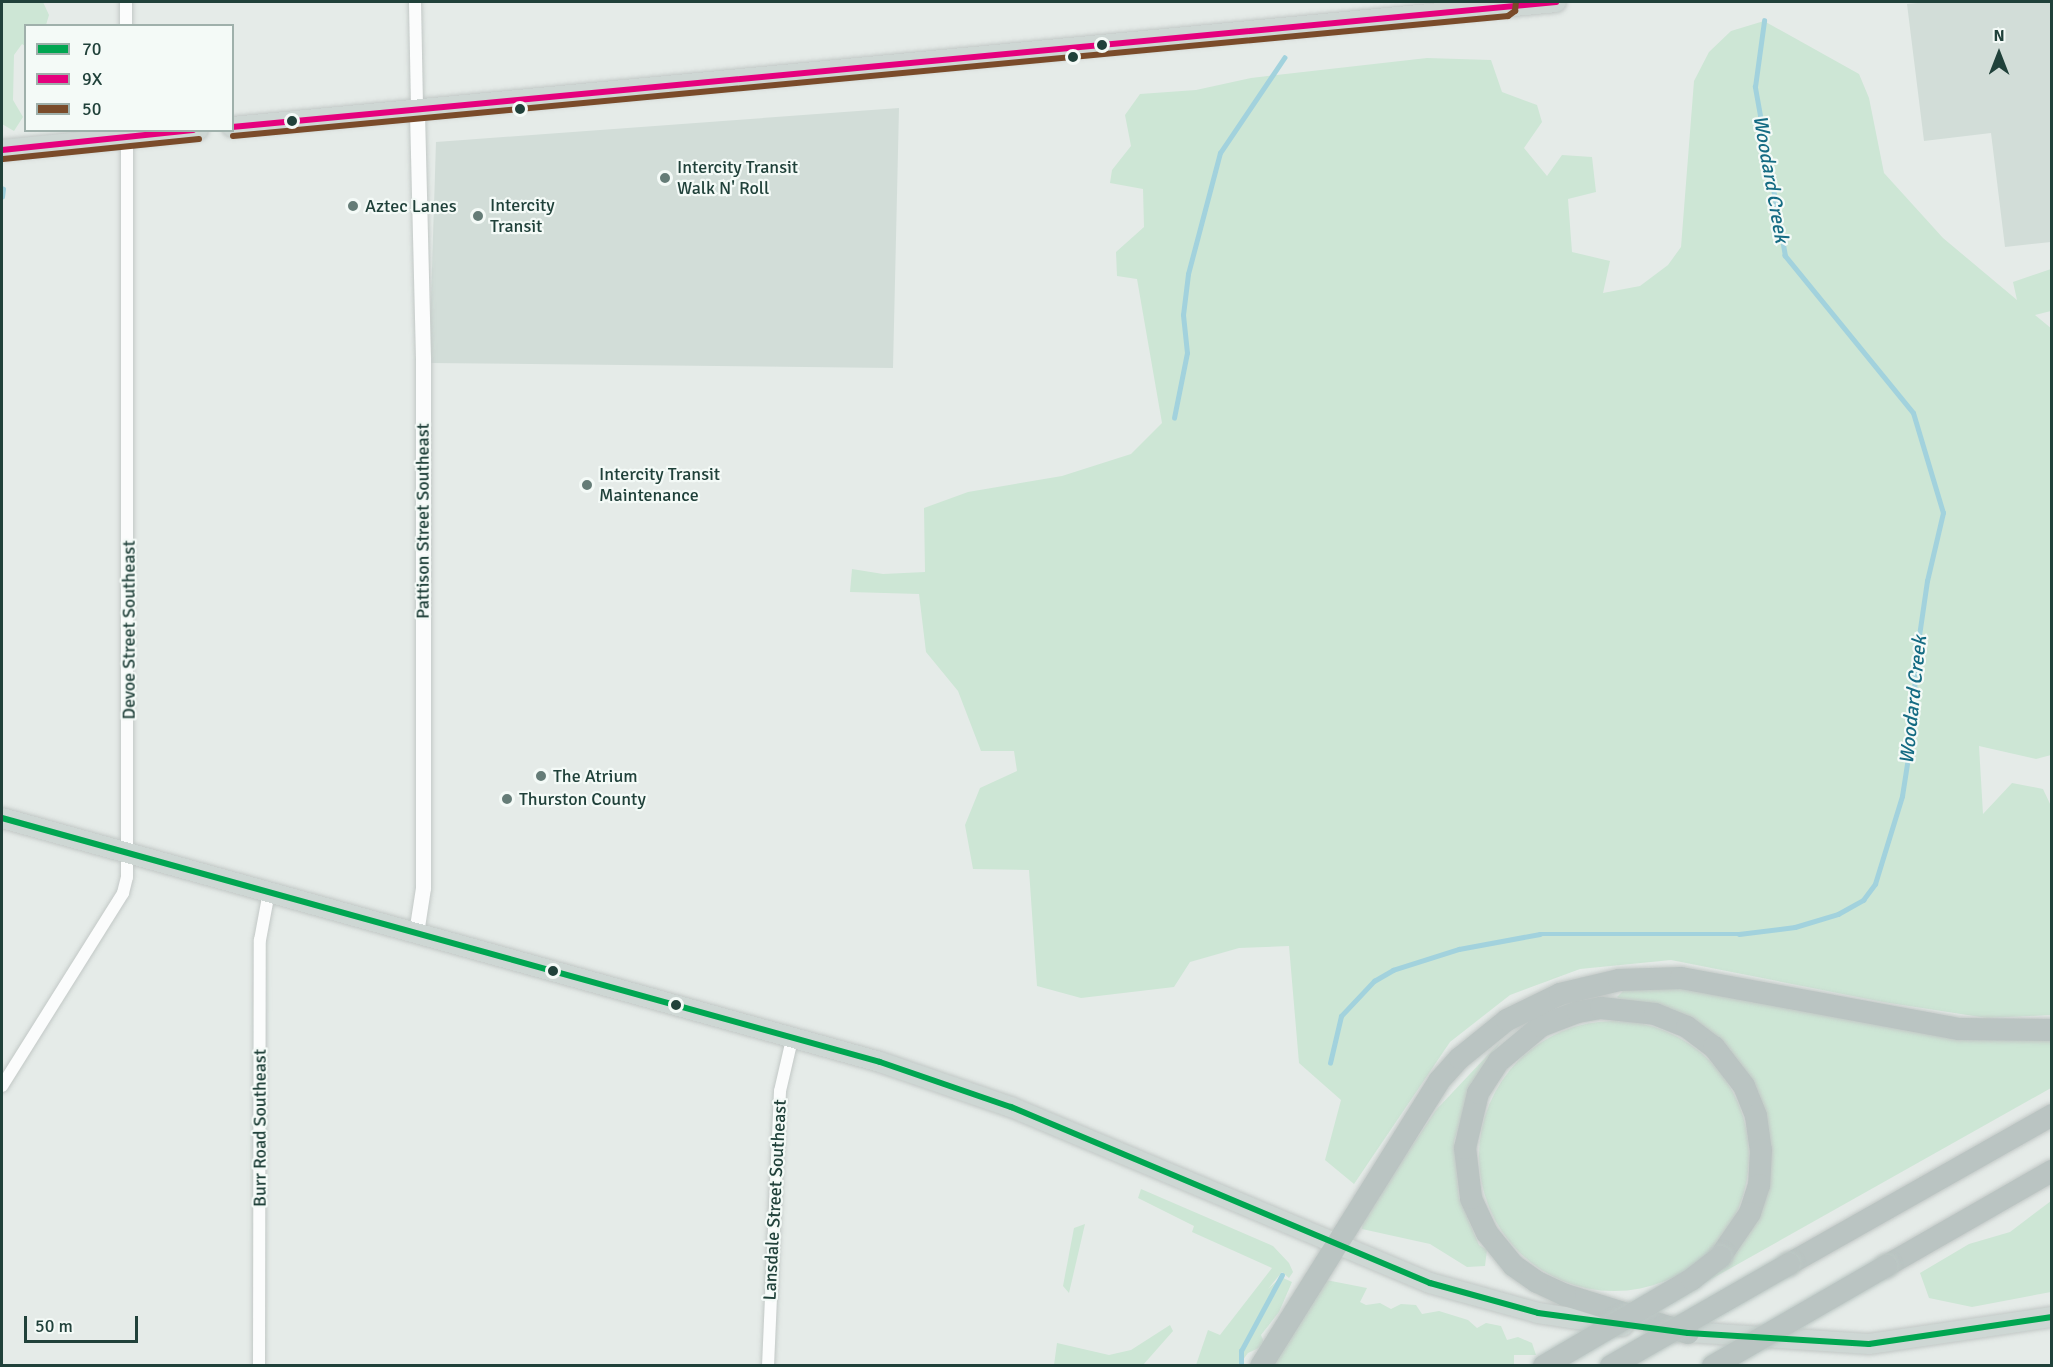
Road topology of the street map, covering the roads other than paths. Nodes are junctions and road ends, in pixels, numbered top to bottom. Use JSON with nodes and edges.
{"nodes":[{"id":1,"x":126,"y":2,"type":"edge"},
{"id":2,"x":416,"y":2,"type":"edge"},
{"id":3,"x":1556,"y":2,"type":"edge"},
{"id":4,"x":1507,"y":4,"type":"edge"},
{"id":5,"x":126,"y":24,"type":"edge"},
{"id":6,"x":417,"y":110,"type":"junction"},
{"id":7,"x":234,"y":127,"type":"edge"},
{"id":8,"x":162,"y":132,"type":"edge"},
{"id":9,"x":127,"y":134,"type":"edge"},
{"id":10,"x":2,"y":150,"type":"edge"},
{"id":11,"x":2,"y":818,"type":"edge"},
{"id":12,"x":127,"y":852,"type":"junction"},
{"id":13,"x":269,"y":892,"type":"junction"},
{"id":14,"x":416,"y":933,"type":"junction"},
{"id":15,"x":2052,"y":1030,"type":"edge"},
{"id":16,"x":793,"y":1035,"type":"junction"},
{"id":17,"x":2,"y":1086,"type":"edge"},
{"id":18,"x":2052,"y":1115,"type":"edge"},
{"id":19,"x":2052,"y":1171,"type":"edge"},
{"id":20,"x":1338,"y":1245,"type":"junction"},
{"id":21,"x":2052,"y":1317,"type":"edge"},
{"id":22,"x":1688,"y":1333,"type":"junction"},
{"id":23,"x":259,"y":1365,"type":"edge"},
{"id":24,"x":768,"y":1365,"type":"edge"},
{"id":25,"x":1261,"y":1365,"type":"edge"},
{"id":26,"x":1545,"y":1365,"type":"edge"},
{"id":27,"x":1611,"y":1365,"type":"edge"},
{"id":28,"x":1713,"y":1365,"type":"edge"}],
"edges":[{"from":1,"to":5,"type":"street"},
{"from":2,"to":6,"type":"street"},
{"from":3,"to":4,"type":"main road"},
{"from":4,"to":6,"type":"main road"},
{"from":6,"to":7,"type":"main road"},
{"from":6,"to":14,"type":"street","name":"Pattison Street Southeast"},
{"from":8,"to":9,"type":"main road"},
{"from":9,"to":10,"type":"main road"},
{"from":9,"to":12,"type":"street","name":"Devoe Street Southeast"},
{"from":11,"to":12,"type":"main road"},
{"from":12,"to":13,"type":"main road"},
{"from":12,"to":17,"type":"street","name":"Devoe Street Southeast"},
{"from":13,"to":14,"type":"main road"},
{"from":13,"to":23,"type":"street","name":"Burr Road Southeast"},
{"from":14,"to":16,"type":"main road"},
{"from":15,"to":20,"type":"highway"},
{"from":16,"to":20,"type":"main road"},
{"from":16,"to":24,"type":"street","name":"Lansdale Street Southeast"},
{"from":18,"to":27,"type":"highway","bridge":true},
{"from":19,"to":28,"type":"highway","bridge":true},
{"from":20,"to":22,"type":"main road"},
{"from":20,"to":25,"type":"highway"},
{"from":21,"to":22,"type":"main road"},
{"from":22,"to":26,"type":"highway","bridge":true}]}
